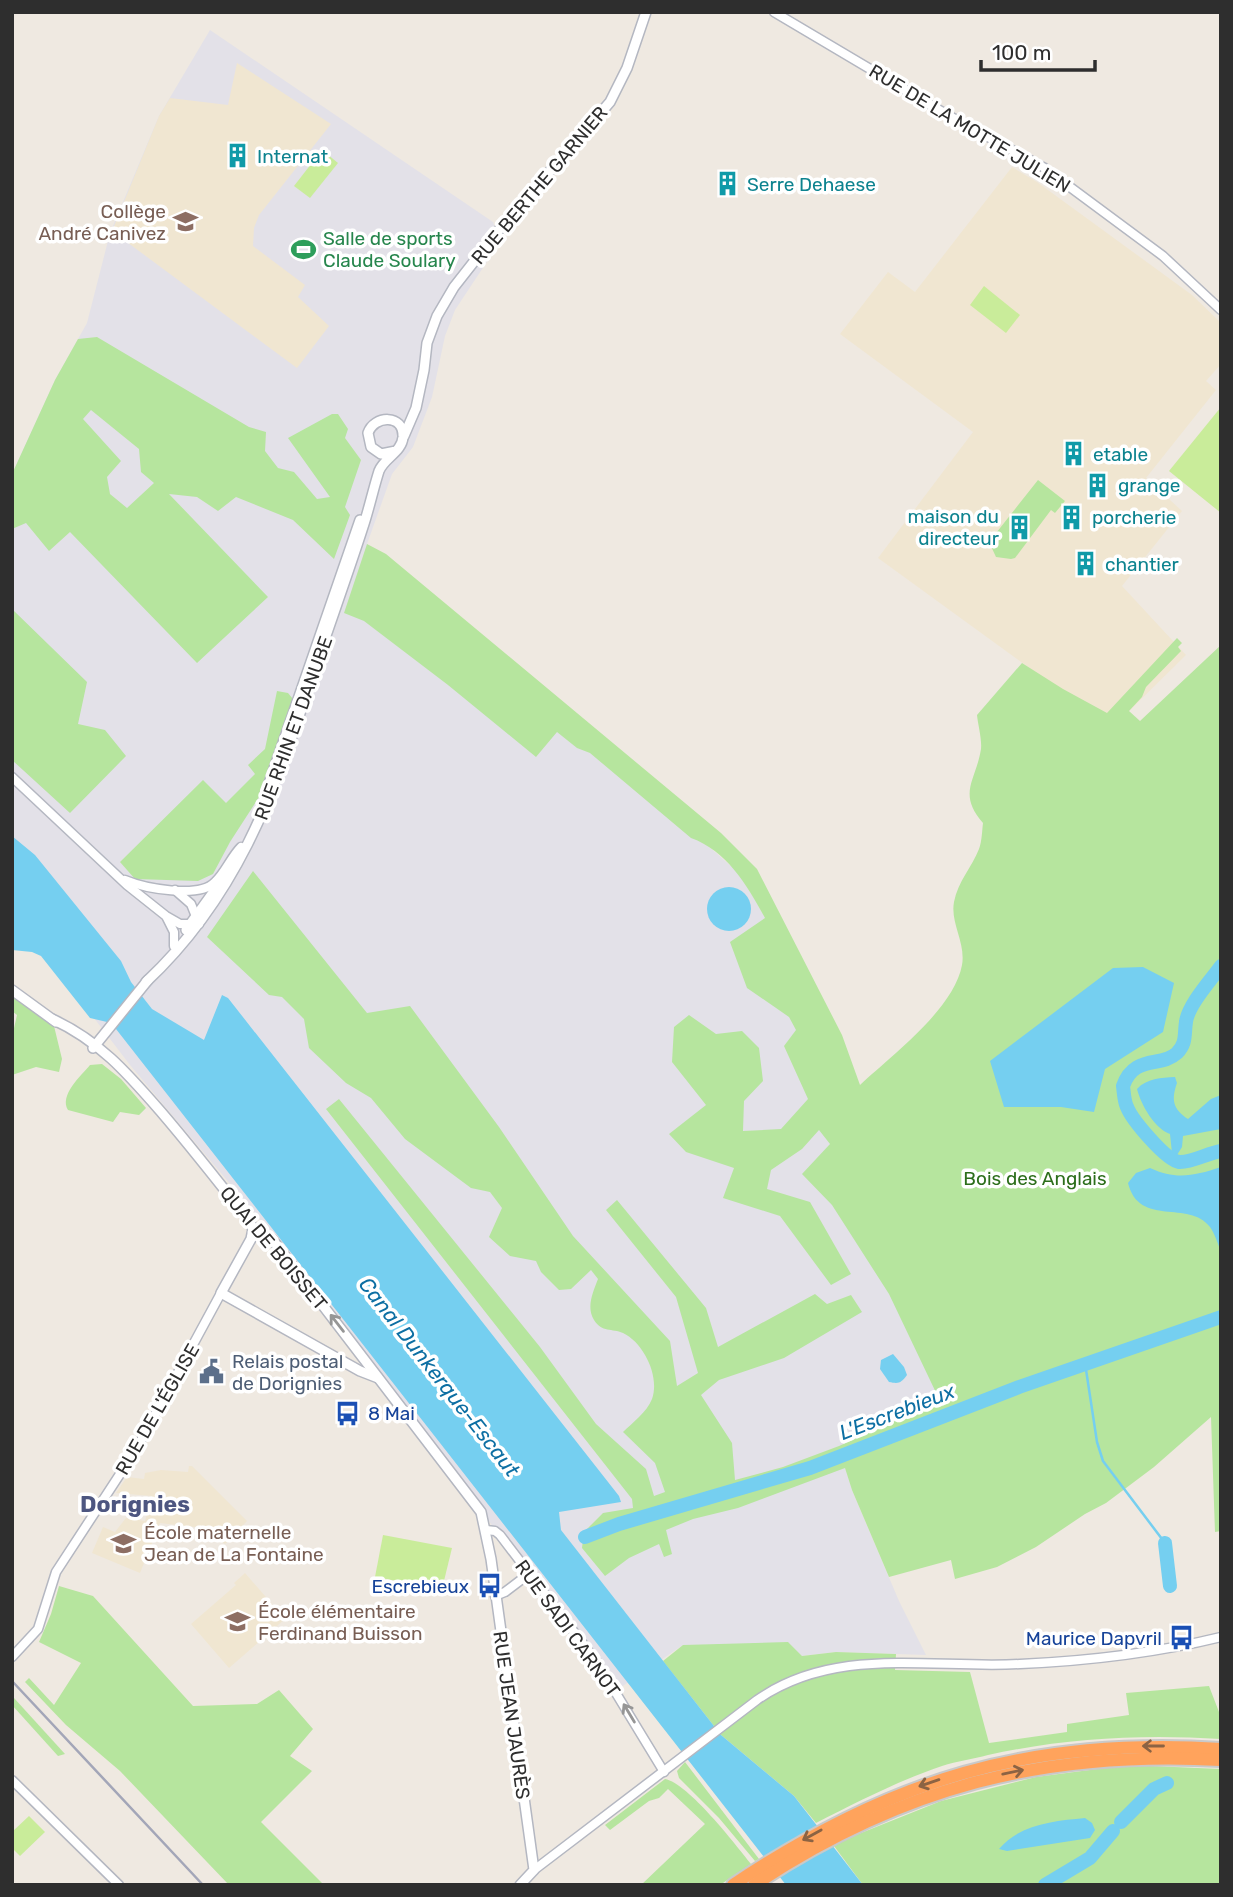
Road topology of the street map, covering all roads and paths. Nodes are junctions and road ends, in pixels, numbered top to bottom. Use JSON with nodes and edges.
{"nodes":[{"id":1,"x":646,"y":12,"type":"edge"},
{"id":2,"x":774,"y":12,"type":"edge"},
{"id":3,"x":1221,"y":310,"type":"edge"},
{"id":4,"x":419,"y":395,"type":"junction"},
{"id":5,"x":394,"y":421,"type":"junction"},
{"id":6,"x":403,"y":440,"type":"junction"},
{"id":7,"x":373,"y":449,"type":"junction"},
{"id":8,"x":396,"y":451,"type":"junction"},
{"id":9,"x":12,"y":777,"type":"edge"},
{"id":10,"x":241,"y":846,"type":"junction"},
{"id":11,"x":117,"y":874,"type":"junction"},
{"id":12,"x":176,"y":890,"type":"junction"},
{"id":13,"x":166,"y":916,"type":"junction"},
{"id":14,"x":196,"y":922,"type":"junction"},
{"id":15,"x":174,"y":946,"type":"junction"},
{"id":16,"x":144,"y":985,"type":"junction"},
{"id":17,"x":12,"y":990,"type":"edge"},
{"id":18,"x":94,"y":1047,"type":"junction"},
{"id":19,"x":253,"y":1229,"type":"junction"},
{"id":20,"x":221,"y":1293,"type":"junction"},
{"id":21,"x":379,"y":1378,"type":"junction"},
{"id":22,"x":486,"y":1530,"type":"junction"},
{"id":23,"x":491,"y":1559,"type":"joint"},
{"id":24,"x":530,"y":1573,"type":"junction"},
{"id":25,"x":495,"y":1595,"type":"junction"},
{"id":26,"x":1221,"y":1637,"type":"edge"},
{"id":27,"x":12,"y":1657,"type":"edge"},
{"id":28,"x":1221,"y":1749,"type":"edge"},
{"id":29,"x":1221,"y":1760,"type":"edge"},
{"id":30,"x":667,"y":1769,"type":"junction"},
{"id":31,"x":12,"y":1780,"type":"edge"},
{"id":32,"x":876,"y":1810,"type":"junction"},
{"id":33,"x":534,"y":1870,"type":"junction"},
{"id":34,"x":119,"y":1885,"type":"edge"},
{"id":35,"x":520,"y":1885,"type":"edge"},
{"id":36,"x":733,"y":1885,"type":"edge"},
{"id":37,"x":754,"y":1885,"type":"edge"}],
"edges":[{"from":1,"to":4,"type":"main road","name":"RUE BERTHE GARNIER"},
{"from":2,"to":3,"type":"street","name":"RUE DE LA MOTTE JULIEN"},
{"from":4,"to":5,"type":"main road"},
{"from":4,"to":6,"type":"main road","name":"RUE BERTHE GARNIER"},
{"from":5,"to":6,"type":"main road"},
{"from":5,"to":7,"type":"main road"},
{"from":6,"to":8,"type":"main road"},
{"from":7,"to":8,"type":"main road"},
{"from":7,"to":10,"type":"main road","name":"RUE RHIN ET DANUBE"},
{"from":8,"to":14,"type":"main road","name":"RUE RHIN ET DANUBE"},
{"from":9,"to":11,"type":"street"},
{"from":10,"to":12,"type":"street"},
{"from":10,"to":14,"type":"main road","name":"RUE RHIN ET DANUBE"},
{"from":11,"to":12,"type":"street"},
{"from":11,"to":13,"type":"street"},
{"from":12,"to":14,"type":"street"},
{"from":13,"to":14,"type":"street"},
{"from":13,"to":15,"type":"street"},
{"from":14,"to":15,"type":"main road","name":"RUE RHIN ET DANUBE"},
{"from":14,"to":16,"type":"main road","name":"RUE RHIN ET DANUBE"},
{"from":15,"to":16,"type":"main road","name":"RUE RHIN ET DANUBE"},
{"from":16,"to":18,"type":"main road"},
{"from":17,"to":18,"type":"main road","name":"QUAI DE BOISSET"},
{"from":18,"to":19,"type":"main road","name":"QUAI DE BOISSET"},
{"from":19,"to":20,"type":"main road","name":"RUE DE L'ÉGLISE"},
{"from":21,"to":19,"type":"main road","name":"QUAI DE BOISSET","one_way":true},
{"from":20,"to":21,"type":"main road"},
{"from":20,"to":27,"type":"street","name":"RUE DE L'ÉGLISE"},
{"from":21,"to":22,"type":"main road","name":"QUAI DE BOISSET"},
{"from":22,"to":23,"type":"main road","name":"QUAI DE BOISSET"},
{"from":22,"to":24,"type":"street","name":"RUE SADI CARNOT"},
{"from":23,"to":25,"type":"main road","name":"RUE JEAN JAURÈS"},
{"from":24,"to":25,"type":"street"},
{"from":30,"to":24,"type":"street","name":"RUE SADI CARNOT","one_way":true},
{"from":25,"to":33,"type":"main road","name":"RUE JEAN JAURÈS"},
{"from":26,"to":30,"type":"street"},
{"from":28,"to":32,"type":"highway","one_way":true},
{"from":32,"to":29,"type":"highway","one_way":true},
{"from":30,"to":33,"type":"street"},
{"from":31,"to":34,"type":"street"},
{"from":32,"to":36,"type":"highway","one_way":true},
{"from":32,"to":37,"type":"highway"},
{"from":33,"to":35,"type":"main road"}]}
